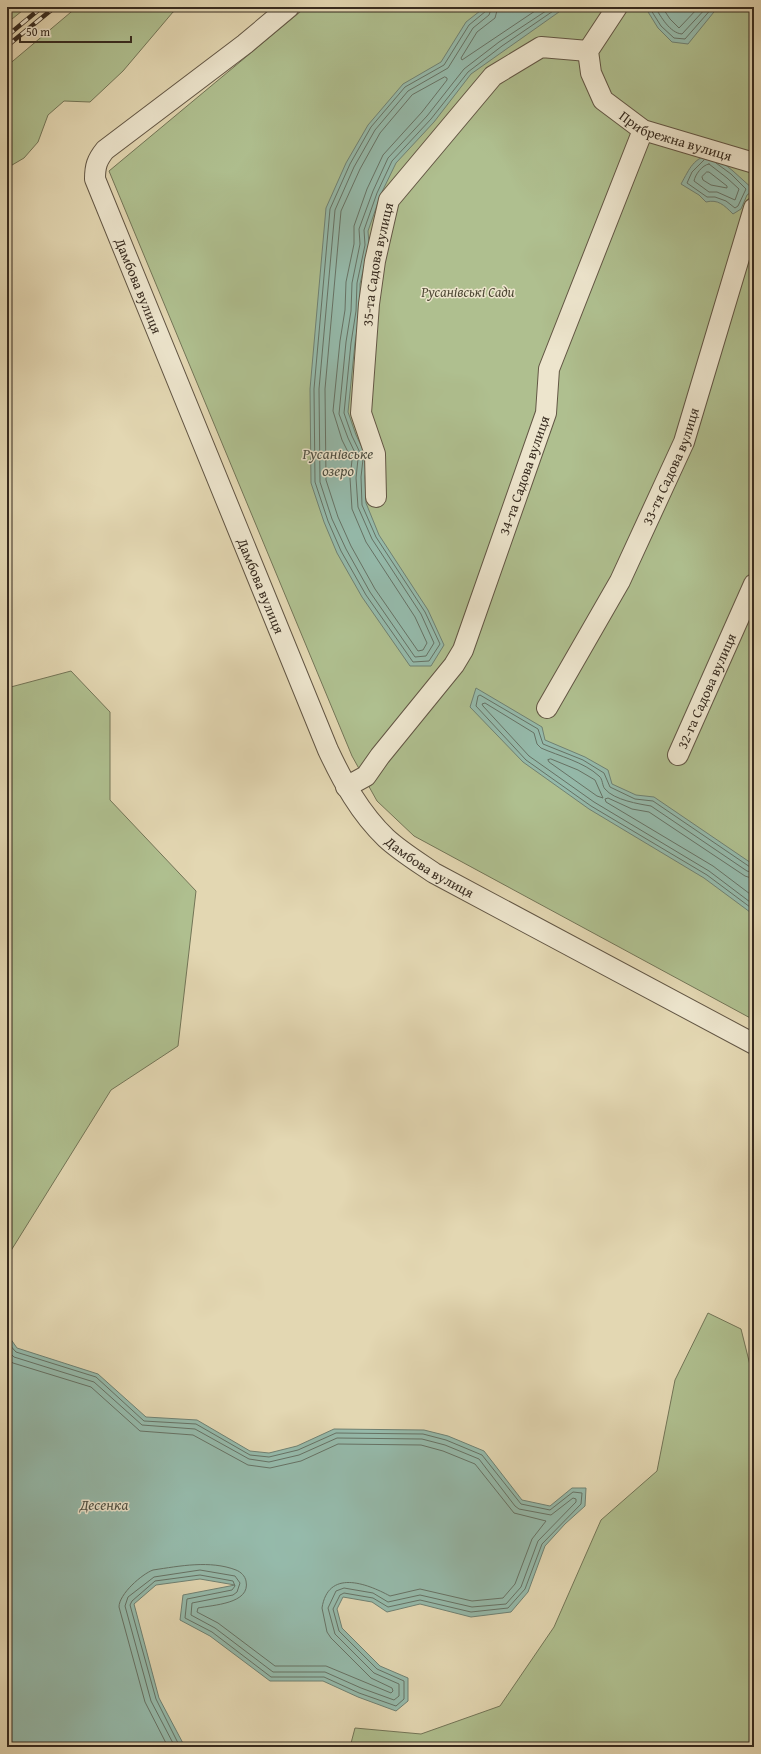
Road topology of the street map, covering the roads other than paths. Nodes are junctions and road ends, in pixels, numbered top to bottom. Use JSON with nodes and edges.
{"nodes":[{"id":1,"x":289,"y":7,"type":"edge"},
{"id":2,"x":617,"y":7,"type":"edge"},
{"id":3,"x":588,"y":51,"type":"junction"},
{"id":4,"x":643,"y":130,"type":"junction"},
{"id":5,"x":754,"y":163,"type":"edge"},
{"id":6,"x":754,"y":208,"type":"edge"},
{"id":7,"x":376,"y":497,"type":"dead end"},
{"id":8,"x":754,"y":584,"type":"edge"},
{"id":9,"x":547,"y":708,"type":"dead end"},
{"id":10,"x":678,"y":755,"type":"dead end"},
{"id":11,"x":346,"y":787,"type":"junction"},
{"id":12,"x":754,"y":1044,"type":"edge"}],
"edges":[{"from":1,"to":11,"type":"street","name":"Дамбова вулиця"},
{"from":2,"to":3,"type":"street"},
{"from":3,"to":4,"type":"street","name":"Прибрежна вулиця"},
{"from":3,"to":7,"type":"street","name":"35-та Садова вулиця"},
{"from":4,"to":5,"type":"street","name":"Прибрежна вулиця"},
{"from":4,"to":11,"type":"street","name":"34-та Садова вулиця"},
{"from":6,"to":9,"type":"street","name":"33-тя Садова вулиця"},
{"from":8,"to":10,"type":"street","name":"32-га Садова вулиця"},
{"from":11,"to":12,"type":"street","name":"Дамбова вулиця"}]}
